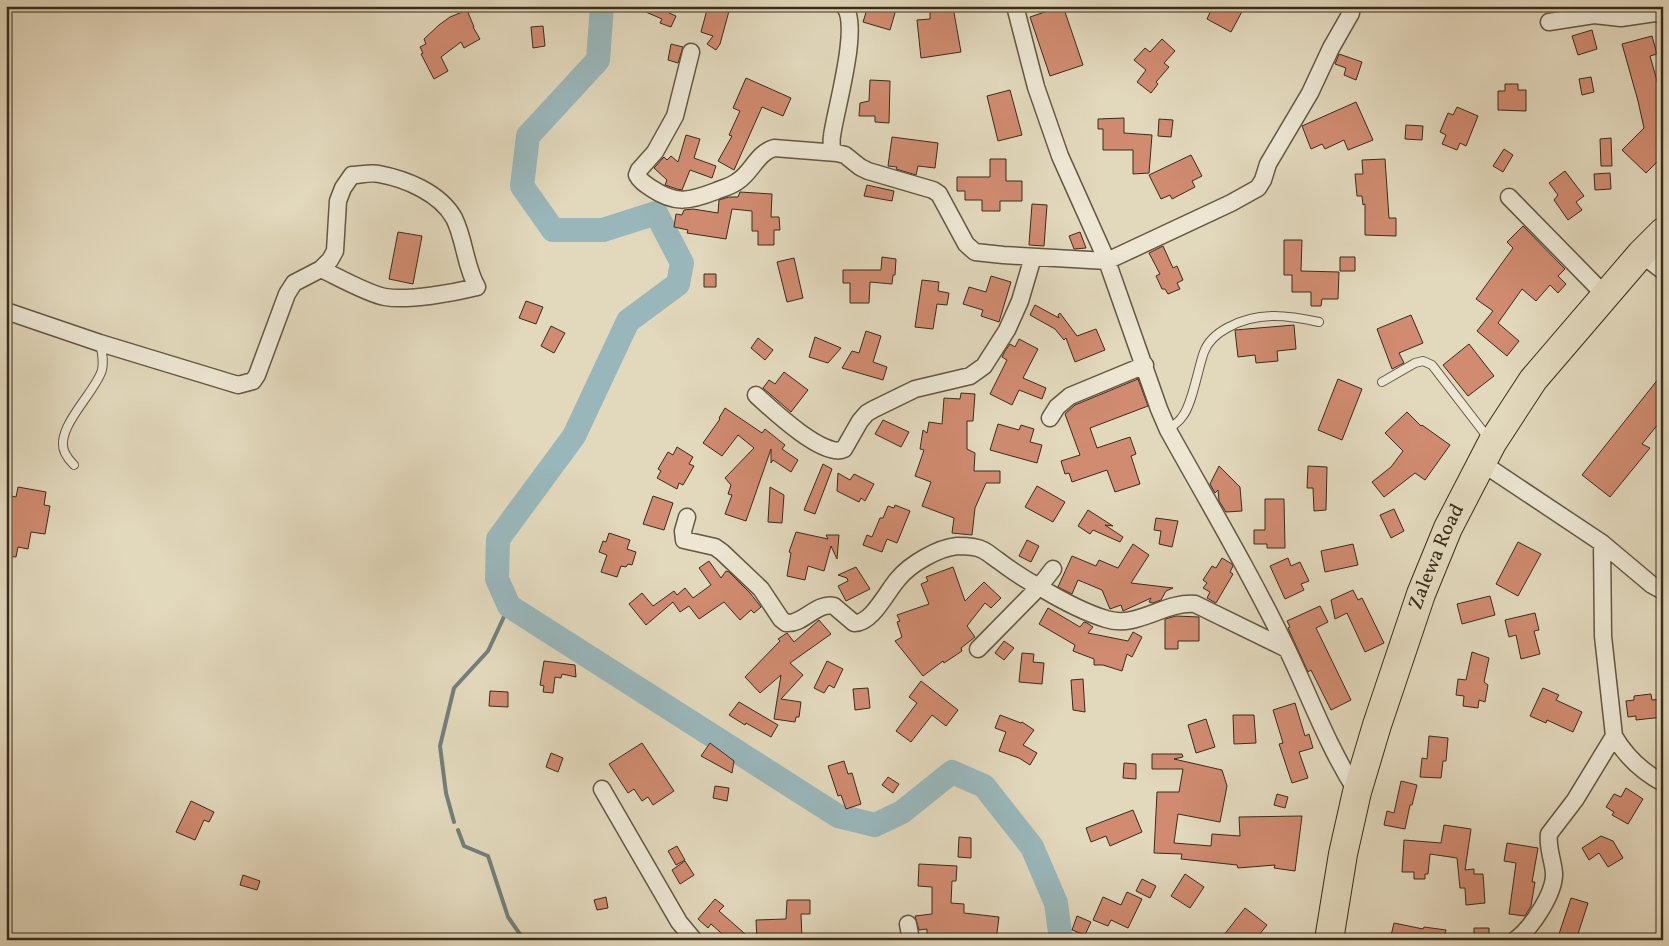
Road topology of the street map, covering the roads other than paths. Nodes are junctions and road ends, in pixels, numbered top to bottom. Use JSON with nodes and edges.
{"nodes":[{"id":1,"x":844,"y":6,"type":"edge"},
{"id":2,"x":1351,"y":6,"type":"edge"},
{"id":3,"x":1018,"y":7,"type":"edge"},
{"id":4,"x":1663,"y":15,"type":"edge"},
{"id":5,"x":1550,"y":22,"type":"dead end"},
{"id":6,"x":691,"y":52,"type":"dead end"},
{"id":7,"x":832,"y":152,"type":"junction"},
{"id":8,"x":1509,"y":197,"type":"dead end"},
{"id":9,"x":1663,"y":232,"type":"edge"},
{"id":10,"x":1641,"y":254,"type":"junction"},
{"id":11,"x":1033,"y":257,"type":"junction"},
{"id":12,"x":1107,"y":261,"type":"junction"},
{"id":13,"x":321,"y":269,"type":"junction"},
{"id":14,"x":1663,"y":271,"type":"edge"},
{"id":15,"x":1606,"y":295,"type":"junction"},
{"id":16,"x":6,"y":311,"type":"edge"},
{"id":17,"x":1319,"y":322,"type":"dead end"},
{"id":18,"x":100,"y":343,"type":"junction"},
{"id":19,"x":1145,"y":366,"type":"junction"},
{"id":20,"x":1382,"y":382,"type":"dead end"},
{"id":21,"x":756,"y":395,"type":"dead end"},
{"id":22,"x":1050,"y":418,"type":"dead end"},
{"id":23,"x":1168,"y":430,"type":"junction"},
{"id":24,"x":1487,"y":453,"type":"junction"},
{"id":25,"x":74,"y":466,"type":"dead end"},
{"id":26,"x":687,"y":517,"type":"dead end"},
{"id":27,"x":1602,"y":543,"type":"junction"},
{"id":28,"x":1053,"y":569,"type":"dead end"},
{"id":29,"x":1039,"y":588,"type":"junction"},
{"id":30,"x":1663,"y":591,"type":"edge"},
{"id":31,"x":978,"y":649,"type":"dead end"},
{"id":32,"x":1287,"y":649,"type":"junction"},
{"id":33,"x":1614,"y":736,"type":"junction"},
{"id":34,"x":1663,"y":783,"type":"edge"},
{"id":35,"x":602,"y":789,"type":"dead end"},
{"id":36,"x":1357,"y":792,"type":"junction"},
{"id":37,"x":694,"y":940,"type":"edge"},
{"id":38,"x":1329,"y":940,"type":"edge"},
{"id":39,"x":1515,"y":940,"type":"edge"}],
"edges":[{"from":1,"to":7,"type":"street"},
{"from":2,"to":12,"type":"street"},
{"from":3,"to":12,"type":"street"},
{"from":4,"to":5,"type":"street"},
{"from":6,"to":7,"type":"street"},
{"from":7,"to":11,"type":"street"},
{"from":8,"to":15,"type":"street"},
{"from":9,"to":10,"type":"highway","name":"Zalewa Road"},
{"from":10,"to":14,"type":"street"},
{"from":10,"to":15,"type":"highway","name":"Zalewa Road"},
{"from":11,"to":12,"type":"street"},
{"from":11,"to":21,"type":"street"},
{"from":12,"to":19,"type":"street"},
{"from":13,"to":13,"type":"street"},
{"from":13,"to":18,"type":"street"},
{"from":15,"to":24,"type":"highway","name":"Zalewa Road"},
{"from":16,"to":18,"type":"street"},
{"from":17,"to":23,"type":"lane"},
{"from":18,"to":25,"type":"lane"},
{"from":19,"to":22,"type":"street"},
{"from":19,"to":23,"type":"street"},
{"from":20,"to":24,"type":"lane"},
{"from":23,"to":32,"type":"street"},
{"from":24,"to":27,"type":"street"},
{"from":24,"to":36,"type":"highway","name":"Zalewa Road"},
{"from":26,"to":29,"type":"street"},
{"from":27,"to":30,"type":"street"},
{"from":27,"to":33,"type":"street"},
{"from":28,"to":29,"type":"street"},
{"from":29,"to":31,"type":"street"},
{"from":29,"to":32,"type":"street"},
{"from":32,"to":36,"type":"street"},
{"from":33,"to":34,"type":"street"},
{"from":33,"to":39,"type":"street"},
{"from":35,"to":37,"type":"street"},
{"from":36,"to":38,"type":"highway","name":"Zalewa Road"}]}
